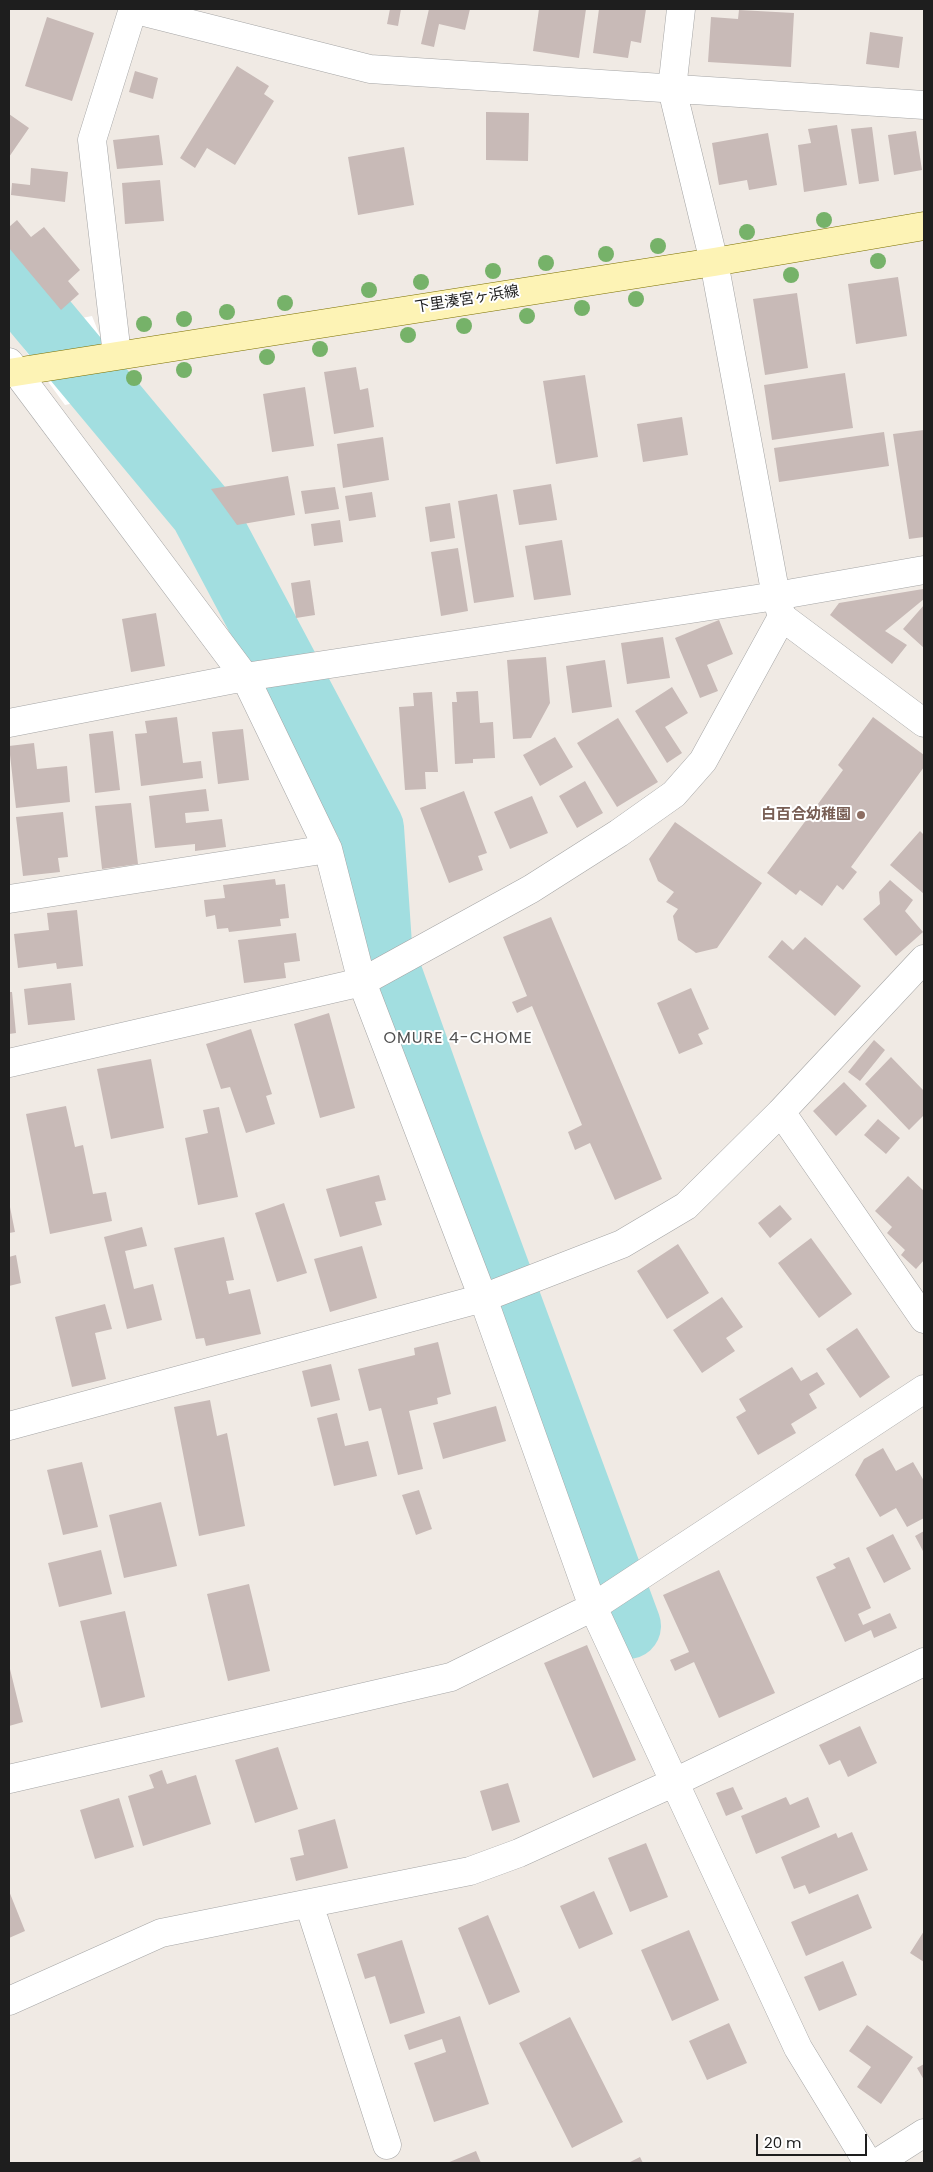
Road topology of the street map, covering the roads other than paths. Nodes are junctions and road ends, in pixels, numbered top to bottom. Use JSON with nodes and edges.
{"nodes":[{"id":1,"x":132,"y":9,"type":"edge"},
{"id":2,"x":681,"y":9,"type":"edge"},
{"id":3,"x":672,"y":89,"type":"junction"},
{"id":4,"x":924,"y":105,"type":"edge"},
{"id":5,"x":924,"y":226,"type":"edge"},
{"id":6,"x":714,"y":262,"type":"junction"},
{"id":7,"x":109,"y":356,"type":"junction"},
{"id":8,"x":11,"y":369,"type":"edge"},
{"id":9,"x":924,"y":570,"type":"edge"},
{"id":10,"x":779,"y":606,"type":"junction"},
{"id":11,"x":245,"y":677,"type":"junction"},
{"id":12,"x":9,"y":723,"type":"edge"},
{"id":13,"x":924,"y":723,"type":"edge"},
{"id":14,"x":328,"y":850,"type":"junction"},
{"id":15,"x":9,"y":899,"type":"edge"},
{"id":16,"x":924,"y":959,"type":"edge"},
{"id":17,"x":380,"y":972,"type":"junction"},
{"id":18,"x":9,"y":1063,"type":"edge"},
{"id":19,"x":781,"y":1112,"type":"junction"},
{"id":20,"x":497,"y":1293,"type":"junction"},
{"id":21,"x":924,"y":1319,"type":"edge"},
{"id":22,"x":924,"y":1389,"type":"edge"},
{"id":23,"x":9,"y":1426,"type":"edge"},
{"id":24,"x":607,"y":1598,"type":"junction"},
{"id":25,"x":924,"y":1662,"type":"edge"},
{"id":26,"x":9,"y":1779,"type":"edge"},
{"id":27,"x":675,"y":1782,"type":"junction"},
{"id":28,"x":308,"y":1904,"type":"junction"},
{"id":29,"x":9,"y":2001,"type":"edge"},
{"id":30,"x":924,"y":2133,"type":"edge"},
{"id":31,"x":387,"y":2145,"type":"dead end"},
{"id":32,"x":868,"y":2163,"type":"edge"},
{"id":33,"x":877,"y":2163,"type":"edge"}],
"edges":[{"from":1,"to":3,"type":"street"},
{"from":1,"to":7,"type":"street"},
{"from":2,"to":3,"type":"street"},
{"from":3,"to":4,"type":"street"},
{"from":3,"to":6,"type":"street"},
{"from":5,"to":6,"type":"main road","name":"下里湊宮ヶ浜線"},
{"from":6,"to":7,"type":"main road","name":"下里湊宮ヶ浜線"},
{"from":6,"to":10,"type":"street"},
{"from":7,"to":8,"type":"main road","name":"下里湊宮ヶ浜線"},
{"from":8,"to":11,"type":"street"},
{"from":9,"to":10,"type":"street"},
{"from":10,"to":11,"type":"street"},
{"from":10,"to":13,"type":"street"},
{"from":10,"to":17,"type":"street"},
{"from":11,"to":12,"type":"street"},
{"from":11,"to":14,"type":"street"},
{"from":14,"to":15,"type":"street"},
{"from":14,"to":17,"type":"street"},
{"from":16,"to":19,"type":"street"},
{"from":17,"to":18,"type":"street"},
{"from":17,"to":20,"type":"street"},
{"from":19,"to":20,"type":"street"},
{"from":19,"to":21,"type":"street"},
{"from":20,"to":23,"type":"street"},
{"from":20,"to":24,"type":"street"},
{"from":22,"to":24,"type":"street"},
{"from":24,"to":26,"type":"street"},
{"from":24,"to":27,"type":"street"},
{"from":25,"to":27,"type":"street"},
{"from":27,"to":28,"type":"street"},
{"from":27,"to":32,"type":"street"},
{"from":28,"to":29,"type":"street"},
{"from":28,"to":31,"type":"street"},
{"from":30,"to":33,"type":"street"}]}
